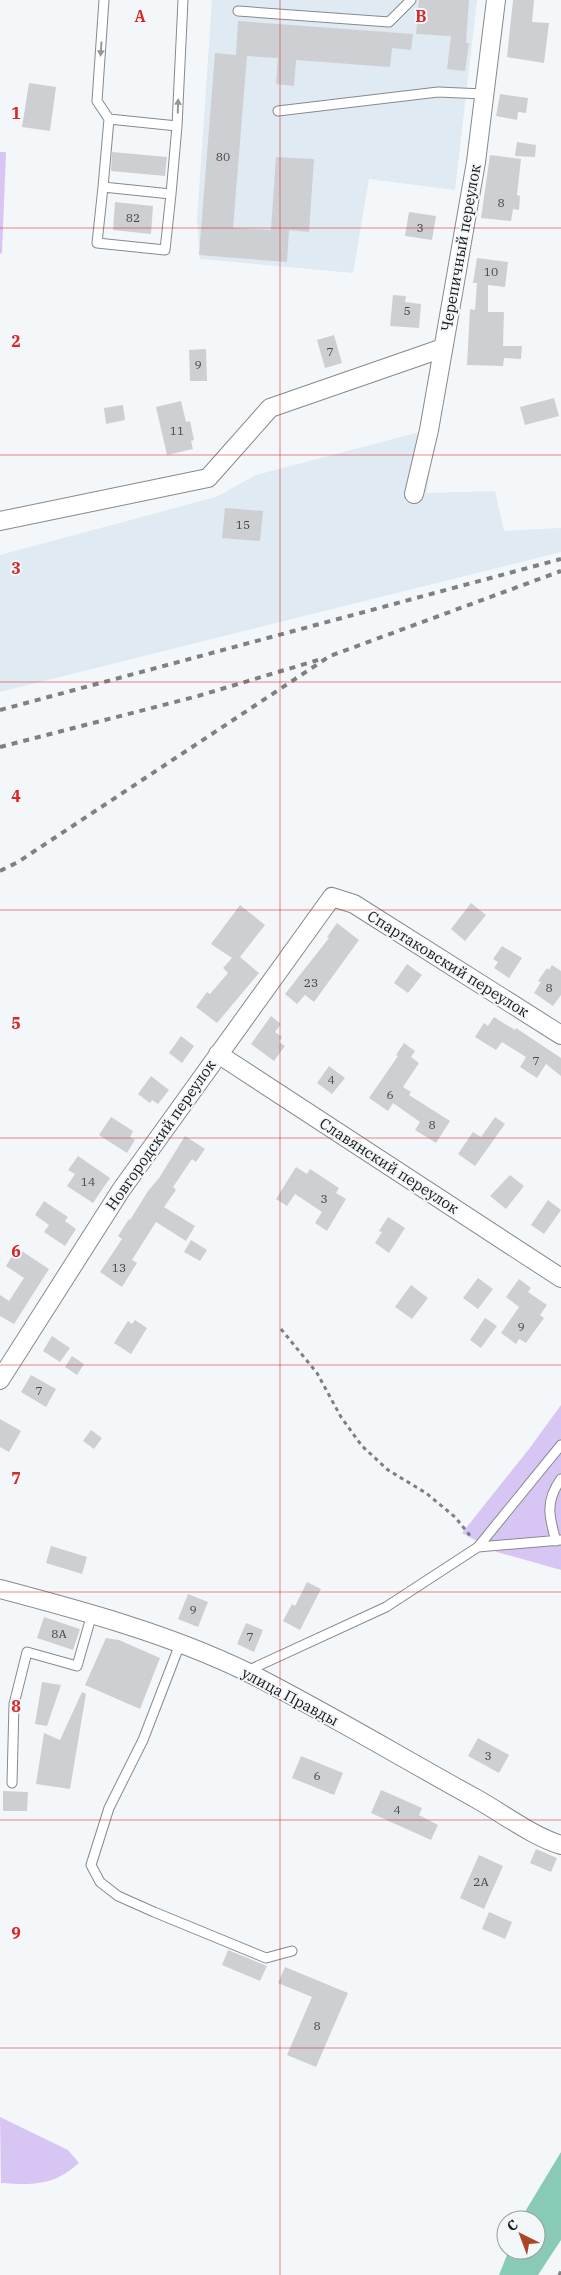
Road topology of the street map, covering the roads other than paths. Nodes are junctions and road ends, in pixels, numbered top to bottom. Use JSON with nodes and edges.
{"nodes":[{"id":1,"x":104,"y":0,"type":"edge"},
{"id":2,"x":183,"y":0,"type":"edge"},
{"id":3,"x":411,"y":0,"type":"edge"},
{"id":4,"x":496,"y":0,"type":"edge"},
{"id":5,"x":238,"y":12,"type":"dead end"},
{"id":6,"x":484,"y":94,"type":"junction"},
{"id":7,"x":278,"y":111,"type":"dead end"},
{"id":8,"x":109,"y":120,"type":"junction"},
{"id":9,"x":177,"y":126,"type":"junction"},
{"id":10,"x":103,"y":187,"type":"junction"},
{"id":11,"x":171,"y":194,"type":"junction"},
{"id":12,"x":443,"y":348,"type":"junction"},
{"id":13,"x":414,"y":494,"type":"dead end"},
{"id":14,"x":0,"y":521,"type":"edge"},
{"id":15,"x":332,"y":897,"type":"joint"},
{"id":16,"x":561,"y":1035,"type":"edge"},
{"id":17,"x":218,"y":1054,"type":"junction"},
{"id":18,"x":561,"y":1278,"type":"edge"},
{"id":19,"x":0,"y":1380,"type":"edge"},
{"id":20,"x":561,"y":1444,"type":"edge"},
{"id":21,"x":561,"y":1480,"type":"edge"},
{"id":22,"x":558,"y":1540,"type":"edge"},
{"id":23,"x":478,"y":1547,"type":"junction"},
{"id":24,"x":0,"y":1589,"type":"edge"},
{"id":25,"x":92,"y":1614,"type":"junction"},
{"id":26,"x":180,"y":1644,"type":"junction"},
{"id":27,"x":246,"y":1672,"type":"junction"},
{"id":28,"x":12,"y":1783,"type":"dead end"},
{"id":29,"x":561,"y":1845,"type":"edge"},
{"id":30,"x":292,"y":1951,"type":"dead end"}],
"edges":[{"from":1,"to":8,"type":"lane","one_way":true},
{"from":9,"to":2,"type":"lane","one_way":true},
{"from":3,"to":5,"type":"lane"},
{"from":4,"to":6,"type":"street","name":"Черепичный переулок"},
{"from":6,"to":7,"type":"lane"},
{"from":6,"to":12,"type":"street","name":"Черепичный переулок"},
{"from":8,"to":9,"type":"lane"},
{"from":8,"to":10,"type":"lane"},
{"from":9,"to":11,"type":"lane"},
{"from":10,"to":11,"type":"lane"},
{"from":10,"to":11,"type":"lane"},
{"from":12,"to":13,"type":"street","name":"Черепичный переулок"},
{"from":12,"to":14,"type":"street"},
{"from":15,"to":16,"type":"street","name":"Спартаковский переулок"},
{"from":15,"to":17,"type":"street","name":"Новгородский переулок"},
{"from":17,"to":18,"type":"street","name":"Славянский переулок"},
{"from":17,"to":19,"type":"street","name":"Новгородский переулок"},
{"from":20,"to":23,"type":"lane"},
{"from":21,"to":22,"type":"lane"},
{"from":22,"to":23,"type":"lane"},
{"from":23,"to":27,"type":"lane"},
{"from":24,"to":25,"type":"street","name":"улица Правды"},
{"from":25,"to":26,"type":"street","name":"улица Правды"},
{"from":25,"to":28,"type":"lane"},
{"from":26,"to":27,"type":"street","name":"улица Правды"},
{"from":26,"to":30,"type":"lane"},
{"from":27,"to":29,"type":"street","name":"улица Правды"}]}
